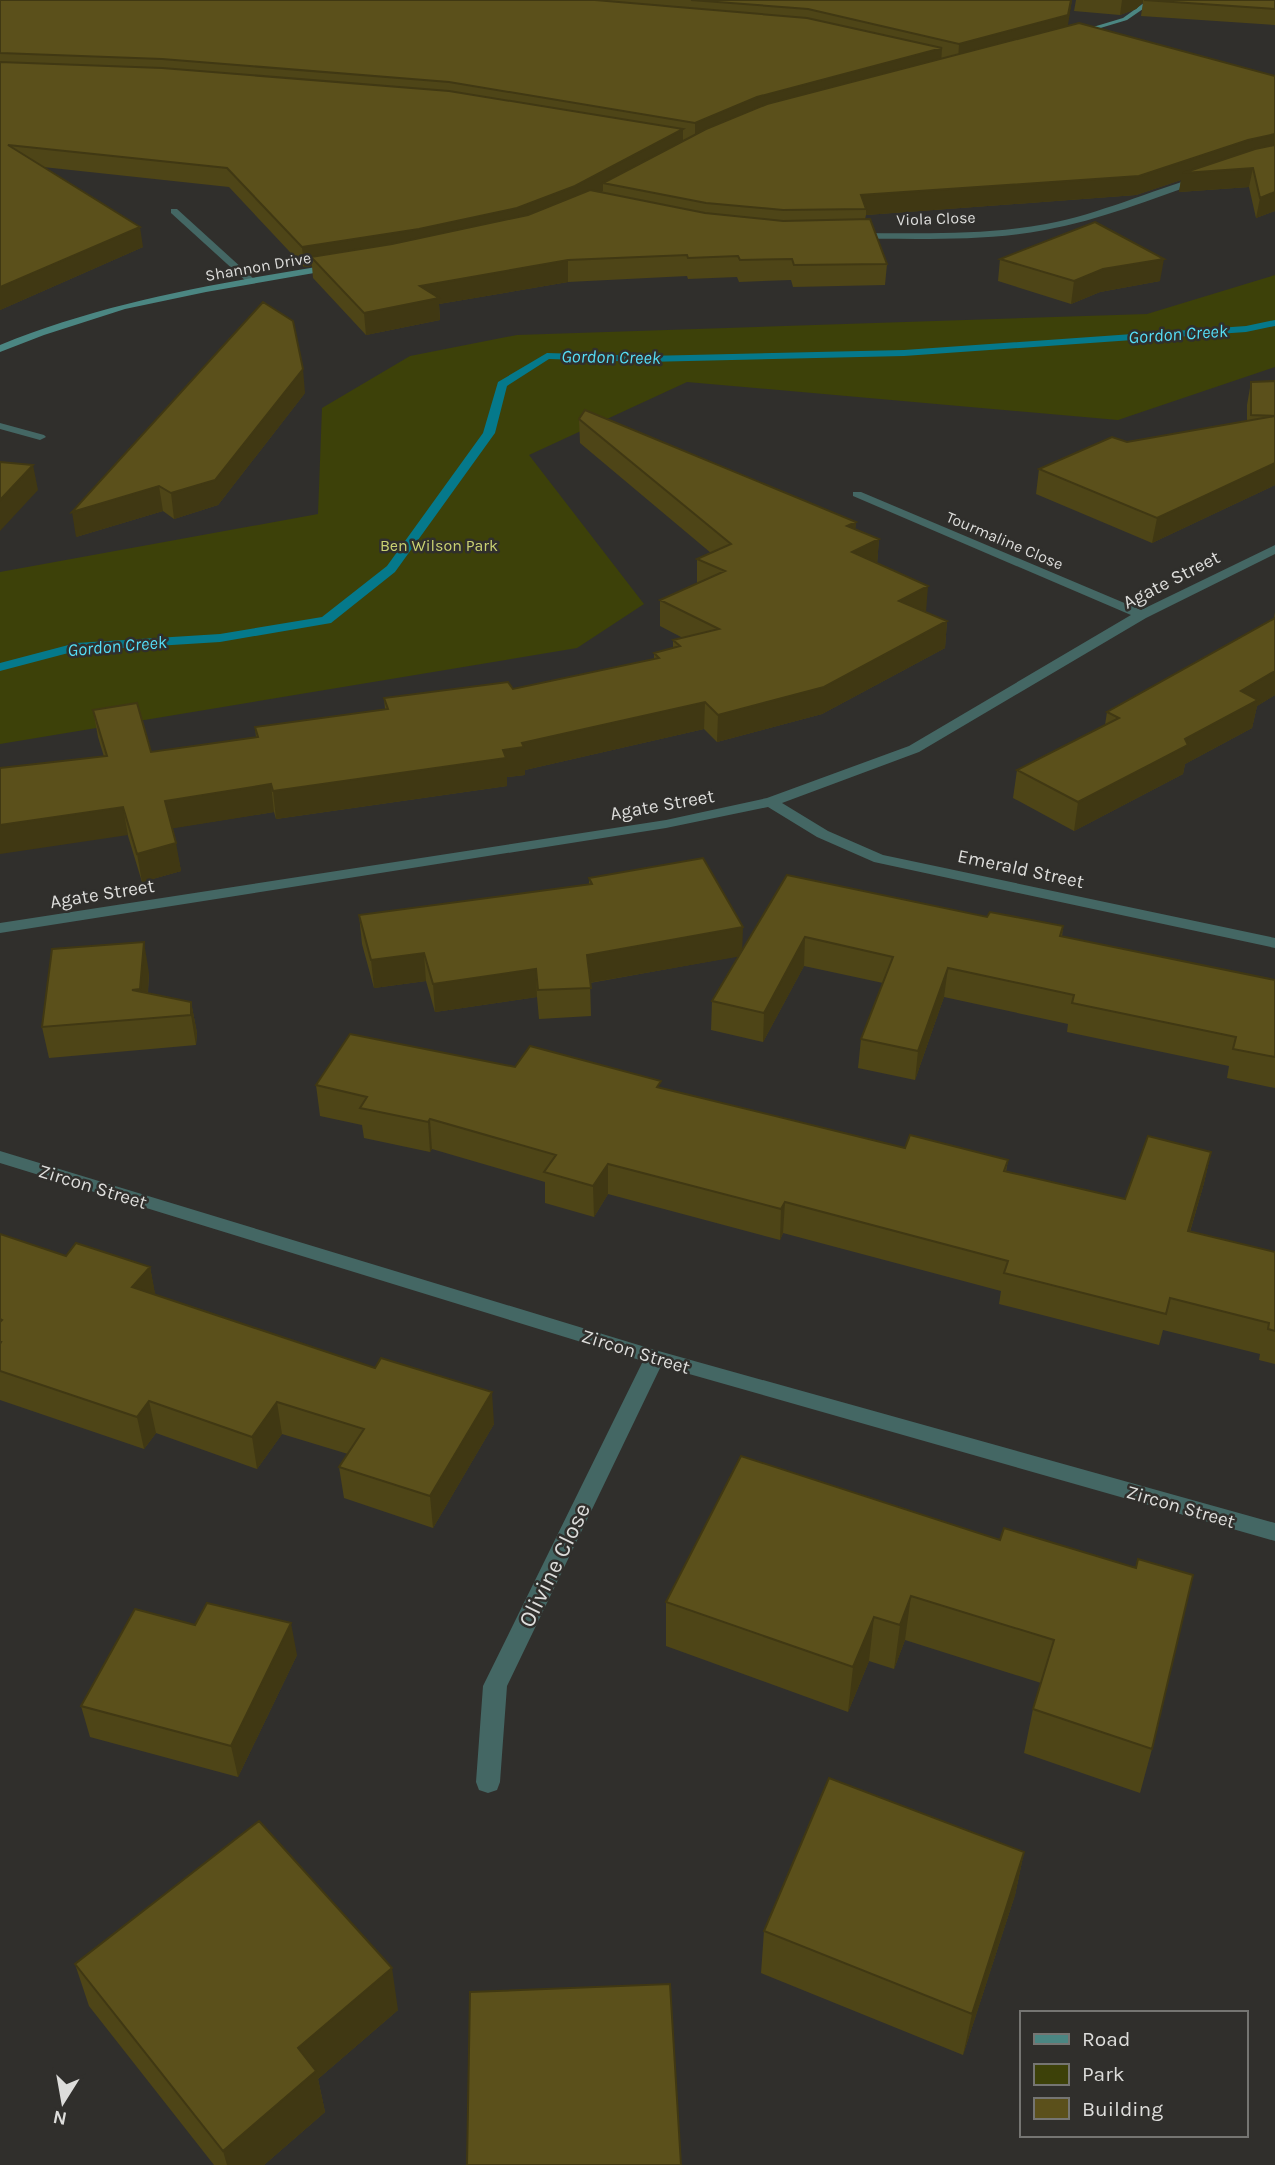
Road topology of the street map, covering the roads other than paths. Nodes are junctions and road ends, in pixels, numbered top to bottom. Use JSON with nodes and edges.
{"nodes":[{"id":1,"x":1153,"y":0,"type":"edge"},
{"id":2,"x":1064,"y":37,"type":"edge"},
{"id":3,"x":1210,"y":176,"type":"edge"},
{"id":4,"x":174,"y":211,"type":"dead end"},
{"id":5,"x":847,"y":237,"type":"edge"},
{"id":6,"x":342,"y":265,"type":"edge"},
{"id":7,"x":251,"y":281,"type":"junction"},
{"id":8,"x":0,"y":349,"type":"edge"},
{"id":9,"x":0,"y":426,"type":"edge"},
{"id":10,"x":40,"y":437,"type":"dead end"},
{"id":11,"x":857,"y":494,"type":"dead end"},
{"id":12,"x":1275,"y":549,"type":"edge"},
{"id":13,"x":1141,"y":615,"type":"junction"},
{"id":14,"x":771,"y":802,"type":"junction"},
{"id":15,"x":0,"y":928,"type":"edge"},
{"id":16,"x":1275,"y":943,"type":"edge"},
{"id":17,"x":0,"y":1157,"type":"edge"},
{"id":18,"x":656,"y":1357,"type":"junction"},
{"id":19,"x":1275,"y":1532,"type":"edge"},
{"id":20,"x":488,"y":1782,"type":"dead end"}],
"edges":[{"from":1,"to":2,"type":"street"},
{"from":3,"to":5,"type":"street","name":"Viola Close"},
{"from":4,"to":7,"type":"street"},
{"from":6,"to":7,"type":"street","name":"Shannon Drive"},
{"from":7,"to":8,"type":"street","name":"Shannon Drive"},
{"from":9,"to":10,"type":"street"},
{"from":11,"to":13,"type":"street","name":"Tourmaline Close"},
{"from":12,"to":13,"type":"street","name":"Agate Street"},
{"from":13,"to":14,"type":"street","name":"Agate Street"},
{"from":14,"to":15,"type":"street","name":"Agate Street"},
{"from":14,"to":16,"type":"street","name":"Emerald Street"},
{"from":17,"to":18,"type":"street","name":"Zircon Street"},
{"from":18,"to":19,"type":"street","name":"Zircon Street"},
{"from":18,"to":20,"type":"street","name":"Olivine Close"}]}
